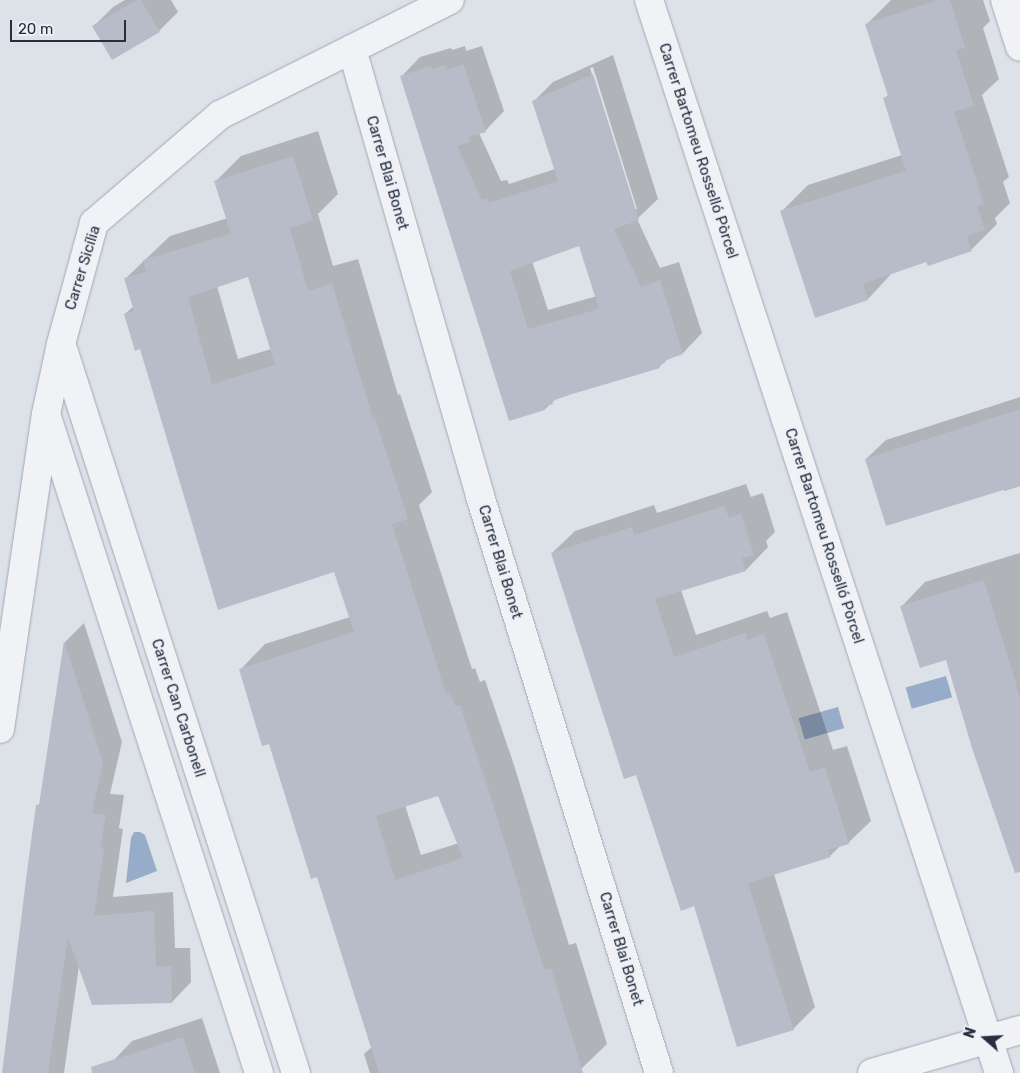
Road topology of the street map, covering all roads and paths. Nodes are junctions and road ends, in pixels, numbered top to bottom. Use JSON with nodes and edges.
{"nodes":[{"id":1,"x":450,"y":0,"type":"edge"},
{"id":2,"x":649,"y":0,"type":"edge"},
{"id":3,"x":1006,"y":0,"type":"edge"},
{"id":4,"x":1020,"y":46,"type":"edge"},
{"id":5,"x":352,"y":49,"type":"junction"},
{"id":6,"x":61,"y":344,"type":"junction"},
{"id":7,"x":46,"y":414,"type":"junction"},
{"id":8,"x":0,"y":729,"type":"edge"},
{"id":9,"x":1020,"y":1030,"type":"edge"},
{"id":10,"x":989,"y":1038,"type":"junction"},
{"id":11,"x":259,"y":1073,"type":"edge"},
{"id":12,"x":296,"y":1073,"type":"edge"},
{"id":13,"x":659,"y":1073,"type":"edge"},
{"id":14,"x":872,"y":1073,"type":"edge"},
{"id":15,"x":999,"y":1073,"type":"edge"}],
"edges":[{"from":1,"to":5,"type":"street","name":"Carrer Sicília"},
{"from":2,"to":10,"type":"street","name":"Carrer Bartomeu Rosselló Pòrcel"},
{"from":3,"to":4,"type":"street"},
{"from":5,"to":6,"type":"street","name":"Carrer Sicília"},
{"from":5,"to":13,"type":"street","name":"Carrer Blai Bonet"},
{"from":6,"to":7,"type":"street","name":"Carrer Sicília"},
{"from":6,"to":12,"type":"street","name":"Carrer Can Carbonell"},
{"from":7,"to":8,"type":"street","name":"Carrer Sicília"},
{"from":7,"to":11,"type":"street"},
{"from":9,"to":10,"type":"street"},
{"from":10,"to":14,"type":"street"},
{"from":10,"to":15,"type":"street","name":"Carrer Bartomeu Rosselló Pòrcel"}]}
